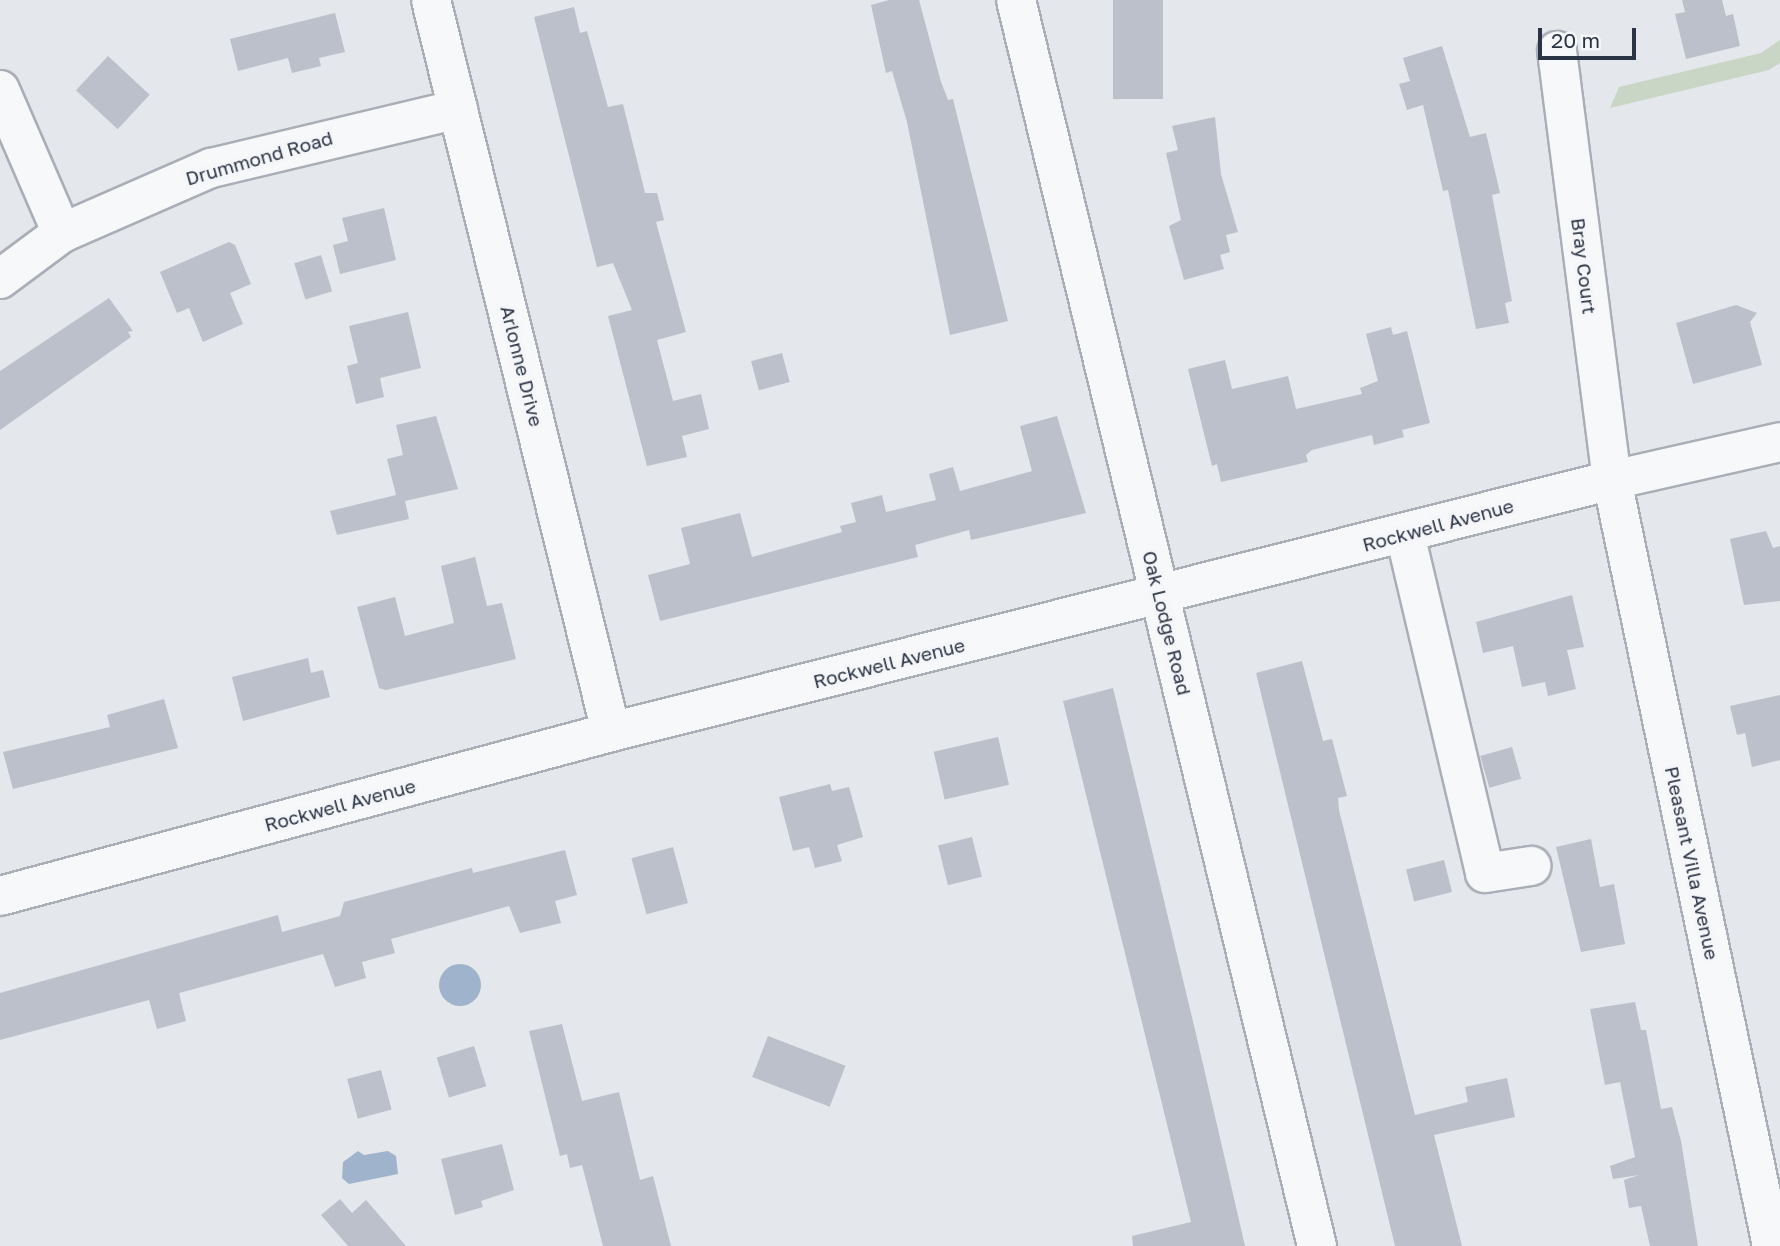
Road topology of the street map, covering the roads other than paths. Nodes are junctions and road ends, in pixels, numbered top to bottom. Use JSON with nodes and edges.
{"nodes":[{"id":1,"x":431,"y":0,"type":"edge"},
{"id":2,"x":1016,"y":0,"type":"edge"},
{"id":3,"x":1557,"y":51,"type":"dead end"},
{"id":4,"x":0,"y":90,"type":"edge"},
{"id":5,"x":458,"y":109,"type":"junction"},
{"id":6,"x":62,"y":233,"type":"junction"},
{"id":7,"x":0,"y":279,"type":"edge"},
{"id":8,"x":1780,"y":442,"type":"edge"},
{"id":9,"x":1612,"y":480,"type":"junction"},
{"id":10,"x":1405,"y":534,"type":"junction"},
{"id":11,"x":1160,"y":597,"type":"junction"},
{"id":12,"x":611,"y":732,"type":"junction"},
{"id":13,"x":1531,"y":866,"type":"dead end"},
{"id":14,"x":0,"y":896,"type":"edge"},
{"id":15,"x":1317,"y":1246,"type":"edge"},
{"id":16,"x":1772,"y":1246,"type":"edge"}],
"edges":[{"from":1,"to":5,"type":"street","name":"Arlonne Drive"},
{"from":2,"to":11,"type":"street","name":"Oak Lodge Road"},
{"from":3,"to":9,"type":"street","name":"Bray Court"},
{"from":4,"to":6,"type":"street"},
{"from":5,"to":6,"type":"street","name":"Drummond Road"},
{"from":5,"to":12,"type":"street","name":"Arlonne Drive"},
{"from":6,"to":7,"type":"street","name":"Drummond Road"},
{"from":8,"to":9,"type":"street","name":"Rockwell Avenue"},
{"from":9,"to":10,"type":"street","name":"Rockwell Avenue"},
{"from":9,"to":16,"type":"street","name":"Pleasant Villa Avenue"},
{"from":10,"to":11,"type":"street","name":"Rockwell Avenue"},
{"from":10,"to":13,"type":"street"},
{"from":11,"to":12,"type":"street","name":"Rockwell Avenue"},
{"from":11,"to":15,"type":"street","name":"Oak Lodge Road"},
{"from":12,"to":14,"type":"street","name":"Rockwell Avenue"}]}
